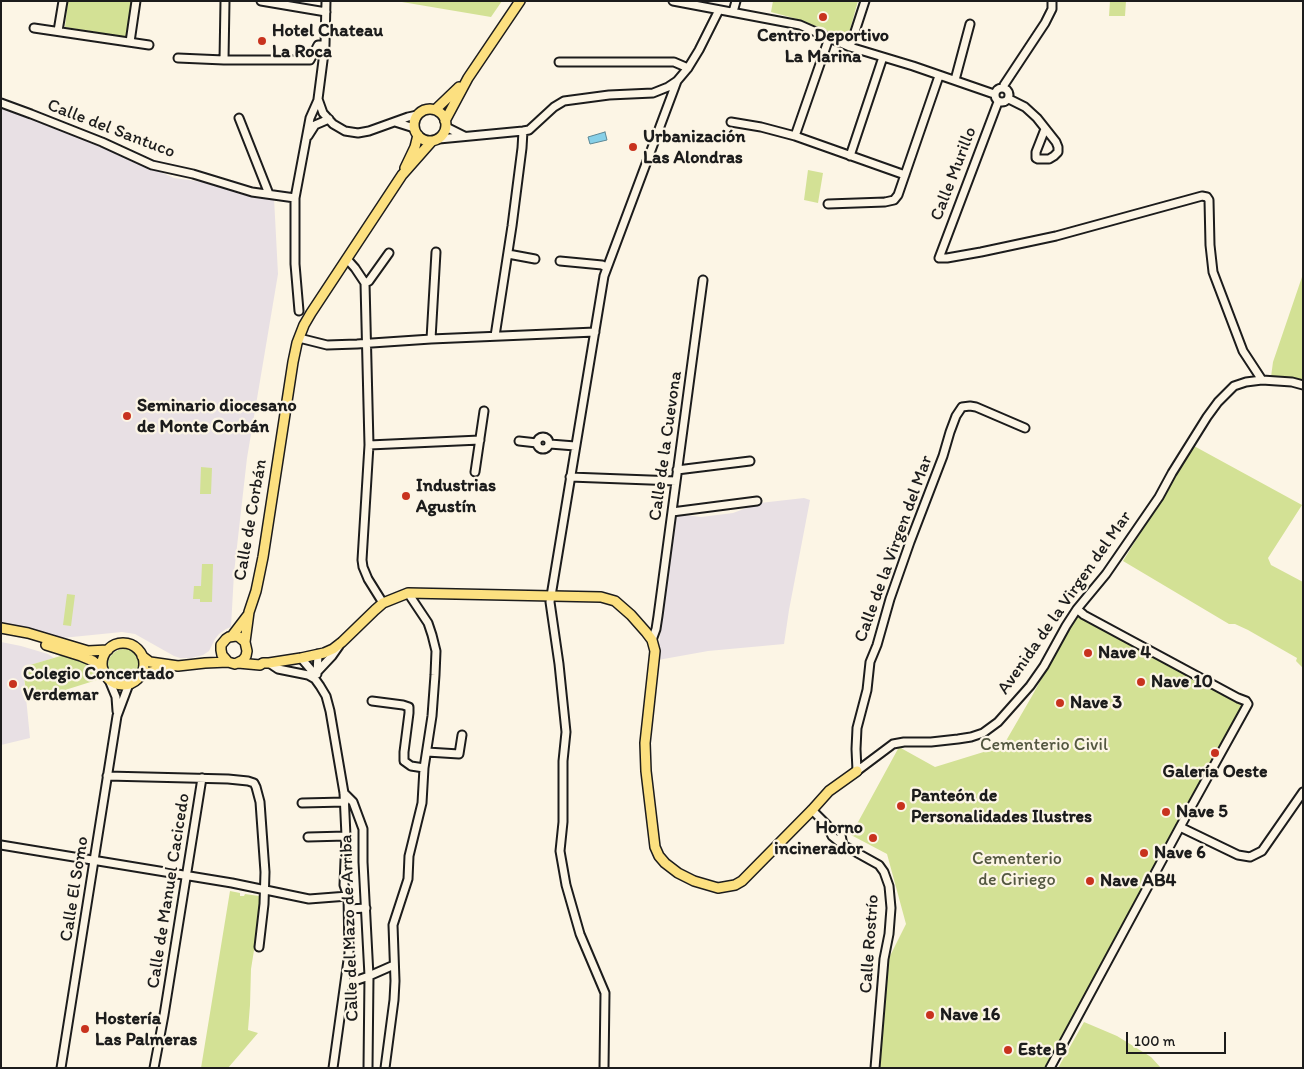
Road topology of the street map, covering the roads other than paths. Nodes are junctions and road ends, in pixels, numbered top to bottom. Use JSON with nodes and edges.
{"nodes":[{"id":1,"x":62,"y":1,"type":"edge"},
{"id":2,"x":136,"y":1,"type":"edge"},
{"id":3,"x":225,"y":1,"type":"edge"},
{"id":4,"x":261,"y":1,"type":"edge"},
{"id":5,"x":326,"y":1,"type":"edge"},
{"id":6,"x":520,"y":1,"type":"edge"},
{"id":7,"x":674,"y":1,"type":"edge"},
{"id":8,"x":736,"y":1,"type":"edge"},
{"id":9,"x":865,"y":1,"type":"edge"},
{"id":10,"x":1052,"y":1,"type":"edge"},
{"id":11,"x":719,"y":10,"type":"junction"},
{"id":12,"x":326,"y":12,"type":"junction"},
{"id":13,"x":734,"y":12,"type":"junction"},
{"id":14,"x":970,"y":24,"type":"dead end"},
{"id":15,"x":34,"y":28,"type":"dead end"},
{"id":16,"x":58,"y":32,"type":"junction"},
{"id":17,"x":828,"y":38,"type":"junction"},
{"id":18,"x":130,"y":42,"type":"junction"},
{"id":19,"x":325,"y":44,"type":"junction"},
{"id":20,"x":149,"y":45,"type":"dead end"},
{"id":21,"x":850,"y":47,"type":"junction"},
{"id":22,"x":883,"y":57,"type":"junction"},
{"id":23,"x":178,"y":58,"type":"dead end"},
{"id":24,"x":224,"y":60,"type":"junction"},
{"id":25,"x":559,"y":62,"type":"dead end"},
{"id":26,"x":688,"y":68,"type":"junction"},
{"id":27,"x":939,"y":76,"type":"junction"},
{"id":28,"x":468,"y":78,"type":"junction"},
{"id":29,"x":955,"y":80,"type":"junction"},
{"id":30,"x":677,"y":81,"type":"junction"},
{"id":31,"x":1004,"y":88,"type":"junction"},
{"id":32,"x":658,"y":92,"type":"junction"},
{"id":33,"x":994,"y":94,"type":"junction"},
{"id":34,"x":318,"y":99,"type":"junction"},
{"id":35,"x":1008,"y":99,"type":"junction"},
{"id":36,"x":998,"y":102,"type":"junction"},
{"id":37,"x":1,"y":103,"type":"edge"},
{"id":38,"x":667,"y":106,"type":"junction"},
{"id":39,"x":322,"y":110,"type":"junction"},
{"id":40,"x":435,"y":110,"type":"junction"},
{"id":41,"x":313,"y":111,"type":"junction"},
{"id":42,"x":418,"y":115,"type":"junction"},
{"id":43,"x":240,"y":118,"type":"dead end"},
{"id":44,"x":329,"y":119,"type":"junction"},
{"id":45,"x":395,"y":122,"type":"junction"},
{"id":46,"x":731,"y":122,"type":"dead end"},
{"id":47,"x":445,"y":124,"type":"junction"},
{"id":48,"x":1045,"y":129,"type":"dead end"},
{"id":49,"x":416,"y":131,"type":"junction"},
{"id":50,"x":523,"y":131,"type":"junction"},
{"id":51,"x":465,"y":136,"type":"junction"},
{"id":52,"x":795,"y":136,"type":"junction"},
{"id":53,"x":306,"y":139,"type":"junction"},
{"id":54,"x":436,"y":140,"type":"junction"},
{"id":55,"x":850,"y":156,"type":"junction"},
{"id":56,"x":402,"y":175,"type":"junction"},
{"id":57,"x":905,"y":175,"type":"junction"},
{"id":58,"x":268,"y":194,"type":"junction"},
{"id":59,"x":295,"y":198,"type":"junction"},
{"id":60,"x":828,"y":204,"type":"dead end"},
{"id":61,"x":436,"y":252,"type":"dead end"},
{"id":62,"x":389,"y":253,"type":"dead end"},
{"id":63,"x":508,"y":254,"type":"junction"},
{"id":64,"x":347,"y":259,"type":"junction"},
{"id":65,"x":535,"y":259,"type":"dead end"},
{"id":66,"x":560,"y":261,"type":"dead end"},
{"id":67,"x":606,"y":267,"type":"junction"},
{"id":68,"x":703,"y":280,"type":"dead end"},
{"id":69,"x":365,"y":283,"type":"junction"},
{"id":70,"x":299,"y":311,"type":"dead end"},
{"id":71,"x":595,"y":332,"type":"junction"},
{"id":72,"x":495,"y":336,"type":"junction"},
{"id":73,"x":431,"y":339,"type":"junction"},
{"id":74,"x":298,"y":341,"type":"junction"},
{"id":75,"x":367,"y":343,"type":"junction"},
{"id":76,"x":1262,"y":380,"type":"junction"},
{"id":77,"x":1303,"y":385,"type":"edge"},
{"id":78,"x":484,"y":411,"type":"dead end"},
{"id":79,"x":1025,"y":428,"type":"dead end"},
{"id":80,"x":480,"y":440,"type":"junction"},
{"id":81,"x":519,"y":441,"type":"dead end"},
{"id":82,"x":369,"y":445,"type":"junction"},
{"id":83,"x":575,"y":446,"type":"junction"},
{"id":84,"x":750,"y":461,"type":"dead end"},
{"id":85,"x":677,"y":470,"type":"junction"},
{"id":86,"x":475,"y":472,"type":"dead end"},
{"id":87,"x":570,"y":477,"type":"junction"},
{"id":88,"x":676,"y":481,"type":"junction"},
{"id":89,"x":757,"y":501,"type":"dead end"},
{"id":90,"x":672,"y":512,"type":"junction"},
{"id":91,"x":408,"y":593,"type":"junction"},
{"id":92,"x":551,"y":596,"type":"junction"},
{"id":93,"x":384,"y":603,"type":"junction"},
{"id":94,"x":1077,"y":609,"type":"junction"},
{"id":95,"x":249,"y":612,"type":"junction"},
{"id":96,"x":658,"y":616,"type":"junction"},
{"id":97,"x":641,"y":627,"type":"junction"},
{"id":98,"x":1,"y":628,"type":"edge"},
{"id":99,"x":1,"y":634,"type":"edge"},
{"id":100,"x":232,"y":636,"type":"junction"},
{"id":101,"x":652,"y":640,"type":"junction"},
{"id":102,"x":342,"y":642,"type":"junction"},
{"id":103,"x":246,"y":646,"type":"junction"},
{"id":104,"x":108,"y":650,"type":"junction"},
{"id":105,"x":220,"y":650,"type":"junction"},
{"id":106,"x":318,"y":654,"type":"junction"},
{"id":107,"x":142,"y":656,"type":"junction"},
{"id":108,"x":301,"y":658,"type":"junction"},
{"id":109,"x":228,"y":662,"type":"junction"},
{"id":110,"x":205,"y":663,"type":"junction"},
{"id":111,"x":238,"y":663,"type":"junction"},
{"id":112,"x":266,"y":663,"type":"junction"},
{"id":113,"x":178,"y":666,"type":"junction"},
{"id":114,"x":103,"y":668,"type":"junction"},
{"id":115,"x":317,"y":672,"type":"junction"},
{"id":116,"x":141,"y":674,"type":"junction"},
{"id":117,"x":109,"y":680,"type":"junction"},
{"id":118,"x":129,"y":684,"type":"junction"},
{"id":119,"x":320,"y":686,"type":"junction"},
{"id":120,"x":372,"y":701,"type":"dead end"},
{"id":121,"x":117,"y":716,"type":"junction"},
{"id":122,"x":462,"y":735,"type":"dead end"},
{"id":123,"x":427,"y":752,"type":"junction"},
{"id":124,"x":424,"y":768,"type":"junction"},
{"id":125,"x":857,"y":771,"type":"junction"},
{"id":126,"x":107,"y":776,"type":"junction"},
{"id":127,"x":202,"y":778,"type":"junction"},
{"id":128,"x":344,"y":792,"type":"junction"},
{"id":129,"x":1303,"y":792,"type":"edge"},
{"id":130,"x":345,"y":802,"type":"junction"},
{"id":131,"x":302,"y":804,"type":"dead end"},
{"id":132,"x":812,"y":810,"type":"junction"},
{"id":133,"x":1180,"y":827,"type":"junction"},
{"id":134,"x":840,"y":830,"type":"dead end"},
{"id":135,"x":346,"y":836,"type":"junction"},
{"id":136,"x":308,"y":838,"type":"dead end"},
{"id":137,"x":1,"y":845,"type":"edge"},
{"id":138,"x":843,"y":845,"type":"junction"},
{"id":139,"x":95,"y":860,"type":"junction"},
{"id":140,"x":186,"y":875,"type":"junction"},
{"id":141,"x":266,"y":890,"type":"junction"},
{"id":142,"x":348,"y":896,"type":"junction"},
{"id":143,"x":366,"y":908,"type":"junction"},
{"id":144,"x":349,"y":909,"type":"junction"},
{"id":145,"x":258,"y":947,"type":"dead end"},
{"id":146,"x":394,"y":965,"type":"junction"},
{"id":147,"x":369,"y":976,"type":"junction"},
{"id":148,"x":346,"y":984,"type":"junction"},
{"id":149,"x":61,"y":1068,"type":"edge"},
{"id":150,"x":154,"y":1068,"type":"edge"},
{"id":151,"x":332,"y":1068,"type":"edge"},
{"id":152,"x":368,"y":1068,"type":"edge"},
{"id":153,"x":385,"y":1068,"type":"edge"},
{"id":154,"x":604,"y":1068,"type":"edge"},
{"id":155,"x":875,"y":1068,"type":"edge"},
{"id":156,"x":1050,"y":1068,"type":"edge"}],
"edges":[{"from":1,"to":16,"type":"street"},
{"from":2,"to":18,"type":"street"},
{"from":3,"to":24,"type":"street"},
{"from":4,"to":12,"type":"street"},
{"from":5,"to":12,"type":"street"},
{"from":6,"to":28,"type":"main road"},
{"from":7,"to":11,"type":"street"},
{"from":8,"to":13,"type":"street"},
{"from":9,"to":21,"type":"street"},
{"from":10,"to":31,"type":"street"},
{"from":11,"to":13,"type":"street"},
{"from":11,"to":26,"type":"street"},
{"from":12,"to":19,"type":"street"},
{"from":13,"to":17,"type":"street"},
{"from":14,"to":29,"type":"street"},
{"from":15,"to":16,"type":"street"},
{"from":16,"to":18,"type":"street"},
{"from":17,"to":21,"type":"street"},
{"from":17,"to":52,"type":"street"},
{"from":18,"to":20,"type":"street"},
{"from":19,"to":24,"type":"street"},
{"from":19,"to":34,"type":"street"},
{"from":21,"to":22,"type":"street"},
{"from":22,"to":27,"type":"street"},
{"from":22,"to":55,"type":"street"},
{"from":23,"to":24,"type":"street"},
{"from":25,"to":26,"type":"street"},
{"from":26,"to":30,"type":"street"},
{"from":27,"to":29,"type":"street"},
{"from":27,"to":57,"type":"street"},
{"from":28,"to":40,"type":"main road"},
{"from":28,"to":47,"type":"main road"},
{"from":29,"to":33,"type":"street"},
{"from":30,"to":32,"type":"street"},
{"from":30,"to":38,"type":"street"},
{"from":31,"to":33,"type":"street"},
{"from":31,"to":35,"type":"street"},
{"from":32,"to":38,"type":"street"},
{"from":32,"to":50,"type":"street"},
{"from":33,"to":36,"type":"street"},
{"from":34,"to":39,"type":"street"},
{"from":34,"to":41,"type":"street"},
{"from":35,"to":36,"type":"street"},
{"from":35,"to":48,"type":"street"},
{"from":36,"to":76,"type":"street","name":"Calle Murillo"},
{"from":37,"to":58,"type":"street","name":"Calle del Santuco"},
{"from":38,"to":67,"type":"street"},
{"from":39,"to":41,"type":"street"},
{"from":39,"to":44,"type":"street"},
{"from":40,"to":42,"type":"main road"},
{"from":40,"to":47,"type":"main road"},
{"from":41,"to":53,"type":"street"},
{"from":42,"to":45,"type":"street"},
{"from":42,"to":49,"type":"main road"},
{"from":43,"to":58,"type":"street"},
{"from":44,"to":45,"type":"street"},
{"from":44,"to":53,"type":"street"},
{"from":45,"to":49,"type":"street"},
{"from":46,"to":52,"type":"street"},
{"from":47,"to":51,"type":"street"},
{"from":47,"to":54,"type":"main road"},
{"from":49,"to":54,"type":"main road"},
{"from":49,"to":56,"type":"main road"},
{"from":50,"to":51,"type":"street"},
{"from":50,"to":63,"type":"street"},
{"from":51,"to":54,"type":"street"},
{"from":52,"to":55,"type":"street"},
{"from":53,"to":59,"type":"street"},
{"from":54,"to":56,"type":"main road"},
{"from":55,"to":57,"type":"street"},
{"from":56,"to":64,"type":"main road","name":"Calle de Corbán"},
{"from":57,"to":60,"type":"street"},
{"from":58,"to":59,"type":"street","name":"Calle del Santuco"},
{"from":59,"to":70,"type":"street"},
{"from":61,"to":73,"type":"street"},
{"from":62,"to":69,"type":"street"},
{"from":63,"to":65,"type":"street"},
{"from":63,"to":72,"type":"street"},
{"from":64,"to":69,"type":"street"},
{"from":64,"to":74,"type":"main road","name":"Calle de Corbán"},
{"from":66,"to":67,"type":"street"},
{"from":67,"to":71,"type":"street"},
{"from":68,"to":85,"type":"street","name":"Calle de la Cuevona"},
{"from":69,"to":75,"type":"street"},
{"from":71,"to":72,"type":"street"},
{"from":71,"to":83,"type":"street"},
{"from":72,"to":73,"type":"street"},
{"from":73,"to":75,"type":"street"},
{"from":74,"to":75,"type":"street"},
{"from":74,"to":95,"type":"main road","name":"Calle de Corbán"},
{"from":75,"to":82,"type":"street"},
{"from":76,"to":77,"type":"street","name":"Avenida de la Virgen del Mar"},
{"from":76,"to":94,"type":"street","name":"Avenida de la Virgen del Mar"},
{"from":78,"to":80,"type":"street"},
{"from":79,"to":125,"type":"street","name":"Calle de la Virgen del Mar"},
{"from":80,"to":82,"type":"street"},
{"from":80,"to":86,"type":"street"},
{"from":81,"to":83,"type":"street"},
{"from":82,"to":93,"type":"street"},
{"from":83,"to":87,"type":"street"},
{"from":84,"to":85,"type":"street"},
{"from":85,"to":88,"type":"street","name":"Calle de la Cuevona"},
{"from":87,"to":88,"type":"street"},
{"from":87,"to":92,"type":"street"},
{"from":88,"to":90,"type":"street","name":"Calle de la Cuevona"},
{"from":89,"to":90,"type":"street"},
{"from":90,"to":96,"type":"street","name":"Calle de la Cuevona"},
{"from":91,"to":92,"type":"main road"},
{"from":91,"to":93,"type":"main road"},
{"from":91,"to":123,"type":"street"},
{"from":92,"to":97,"type":"main road"},
{"from":92,"to":154,"type":"street"},
{"from":93,"to":102,"type":"main road"},
{"from":94,"to":125,"type":"street","name":"Avenida de la Virgen del Mar"},
{"from":94,"to":133,"type":"street"},
{"from":95,"to":100,"type":"main road","name":"Calle de Corbán"},
{"from":95,"to":103,"type":"main road","name":"Calle de Corbán"},
{"from":96,"to":97,"type":"street"},
{"from":96,"to":101,"type":"street","name":"Calle de la Cuevona"},
{"from":97,"to":101,"type":"main road"},
{"from":98,"to":104,"type":"main road"},
{"from":99,"to":114,"type":"main road"},
{"from":100,"to":103,"type":"main road"},
{"from":100,"to":105,"type":"main road"},
{"from":101,"to":132,"type":"main road","name":"Avenida de la Virgen del Mar"},
{"from":102,"to":106,"type":"main road"},
{"from":102,"to":115,"type":"street"},
{"from":103,"to":111,"type":"main road"},
{"from":103,"to":112,"type":"main road"},
{"from":104,"to":107,"type":"main road"},
{"from":104,"to":114,"type":"main road"},
{"from":105,"to":109,"type":"main road"},
{"from":105,"to":110,"type":"main road"},
{"from":106,"to":108,"type":"main road"},
{"from":106,"to":115,"type":"street"},
{"from":107,"to":113,"type":"main road"},
{"from":107,"to":116,"type":"main road"},
{"from":108,"to":112,"type":"main road"},
{"from":108,"to":115,"type":"street"},
{"from":109,"to":110,"type":"main road"},
{"from":109,"to":111,"type":"main road"},
{"from":110,"to":113,"type":"main road"},
{"from":111,"to":112,"type":"main road"},
{"from":112,"to":119,"type":"street"},
{"from":113,"to":116,"type":"main road"},
{"from":114,"to":117,"type":"main road"},
{"from":115,"to":119,"type":"street"},
{"from":116,"to":118,"type":"main road"},
{"from":117,"to":118,"type":"main road"},
{"from":117,"to":121,"type":"street","name":"Calle El Somo"},
{"from":118,"to":121,"type":"street","name":"Calle El Somo"},
{"from":119,"to":128,"type":"street"},
{"from":120,"to":124,"type":"street"},
{"from":121,"to":126,"type":"street","name":"Calle El Somo"},
{"from":122,"to":123,"type":"street"},
{"from":123,"to":124,"type":"street"},
{"from":124,"to":146,"type":"street"},
{"from":125,"to":132,"type":"main road","name":"Avenida de la Virgen del Mar"},
{"from":126,"to":127,"type":"street"},
{"from":126,"to":139,"type":"street","name":"Calle El Somo"},
{"from":127,"to":140,"type":"street","name":"Calle de Manuel Cacicedo"},
{"from":127,"to":141,"type":"street"},
{"from":128,"to":130,"type":"street"},
{"from":128,"to":143,"type":"street","name":"Calle del Mazo de Arriba"},
{"from":129,"to":133,"type":"street"},
{"from":130,"to":131,"type":"street"},
{"from":130,"to":135,"type":"street"},
{"from":132,"to":138,"type":"street","name":"Calle Rostrío"},
{"from":133,"to":156,"type":"street"},
{"from":134,"to":138,"type":"street"},
{"from":135,"to":136,"type":"street"},
{"from":135,"to":142,"type":"street"},
{"from":137,"to":139,"type":"street"},
{"from":138,"to":155,"type":"street","name":"Calle Rostrío"},
{"from":139,"to":140,"type":"street"},
{"from":139,"to":149,"type":"street","name":"Calle El Somo"},
{"from":140,"to":141,"type":"street"},
{"from":140,"to":150,"type":"street","name":"Calle de Manuel Cacicedo"},
{"from":141,"to":142,"type":"street"},
{"from":141,"to":145,"type":"street"},
{"from":142,"to":144,"type":"street"},
{"from":143,"to":144,"type":"street"},
{"from":143,"to":147,"type":"street","name":"Calle del Mazo de Arriba"},
{"from":144,"to":148,"type":"street"},
{"from":146,"to":147,"type":"street"},
{"from":146,"to":153,"type":"street"},
{"from":147,"to":148,"type":"street"},
{"from":147,"to":152,"type":"street","name":"Calle del Mazo de Arriba"},
{"from":148,"to":151,"type":"street"}]}
